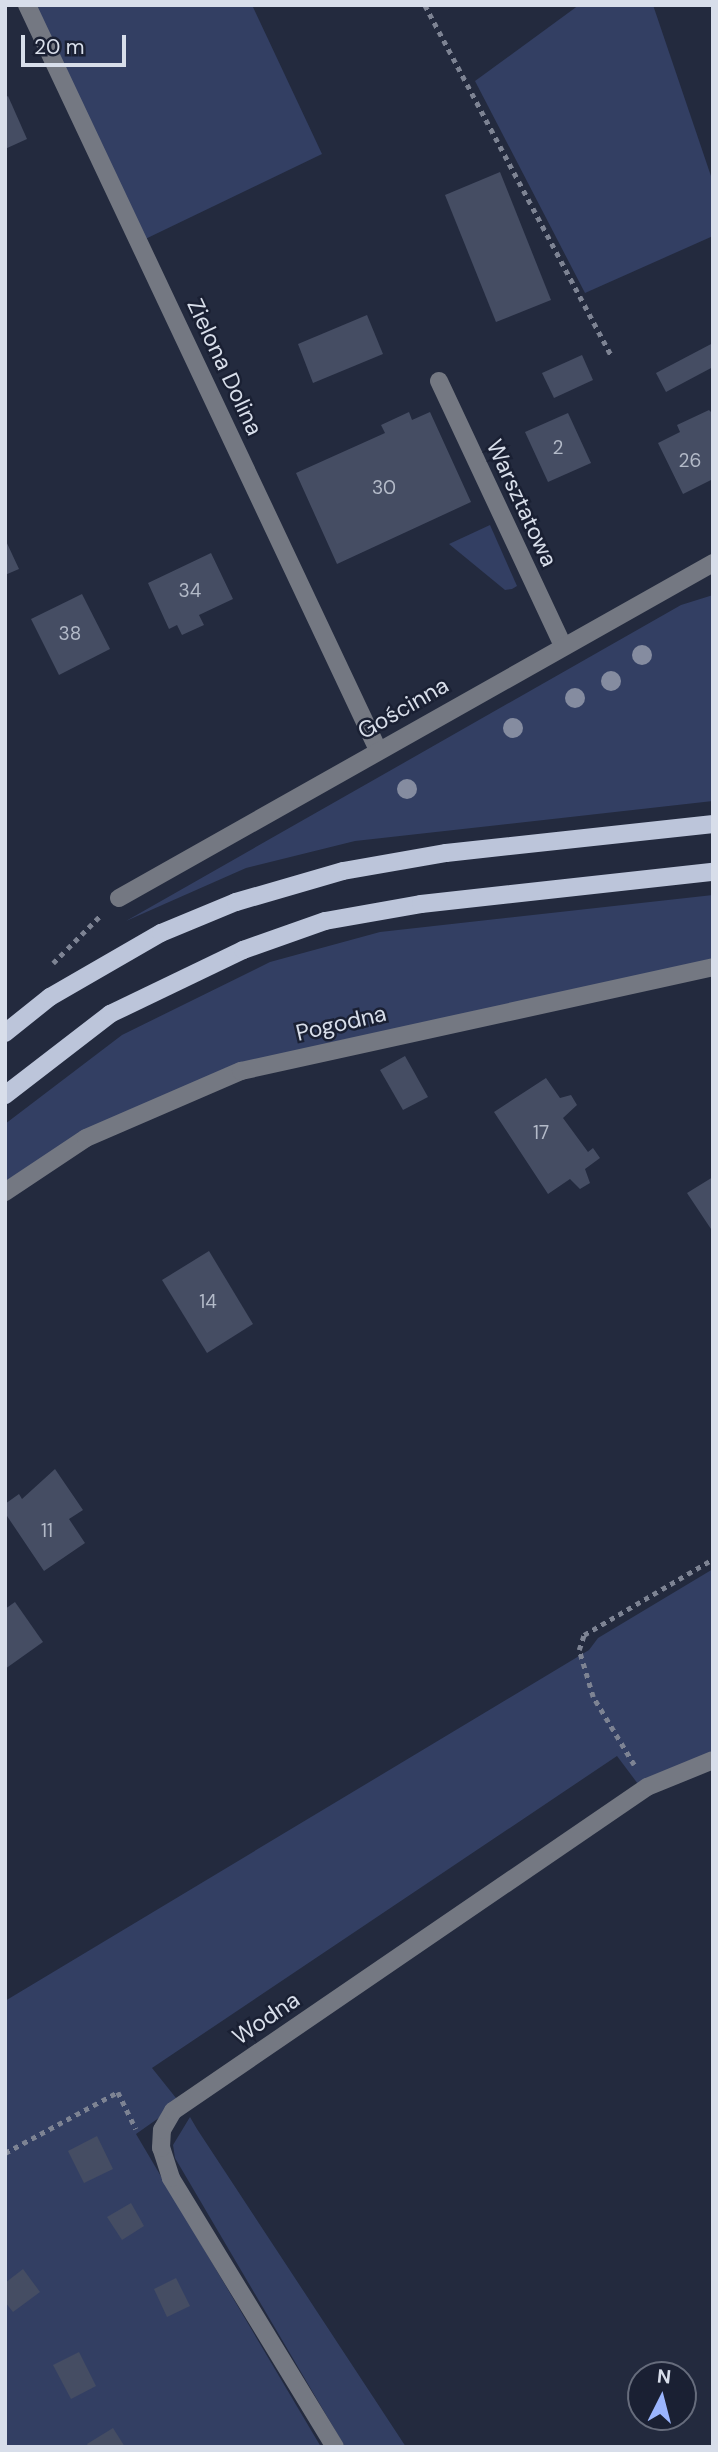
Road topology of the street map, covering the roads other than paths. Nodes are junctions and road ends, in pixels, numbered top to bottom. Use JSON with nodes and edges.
{"nodes":[{"id":1,"x":27,"y":5,"type":"edge"},
{"id":2,"x":439,"y":381,"type":"dead end"},
{"id":3,"x":713,"y":563,"type":"edge"},
{"id":4,"x":562,"y":644,"type":"junction"},
{"id":5,"x":378,"y":750,"type":"junction"},
{"id":6,"x":713,"y":824,"type":"edge"},
{"id":7,"x":713,"y":872,"type":"edge"},
{"id":8,"x":120,"y":898,"type":"road end"},
{"id":9,"x":713,"y":967,"type":"edge"},
{"id":10,"x":5,"y":1033,"type":"edge"},
{"id":11,"x":5,"y":1095,"type":"edge"},
{"id":12,"x":5,"y":1192,"type":"edge"},
{"id":13,"x":713,"y":1760,"type":"edge"},
{"id":14,"x":335,"y":2447,"type":"edge"}],
"edges":[{"from":1,"to":5,"type":"street","name":"Zielona Dolina"},
{"from":2,"to":4,"type":"street","name":"Warsztatowa"},
{"from":3,"to":4,"type":"street","name":"Gościnna"},
{"from":4,"to":5,"type":"street","name":"Gościnna"},
{"from":5,"to":8,"type":"street","name":"Gościnna"},
{"from":6,"to":10,"type":"main road"},
{"from":7,"to":11,"type":"main road"},
{"from":9,"to":12,"type":"street","name":"Pogodna"},
{"from":13,"to":14,"type":"street","name":"Wodna"}]}
